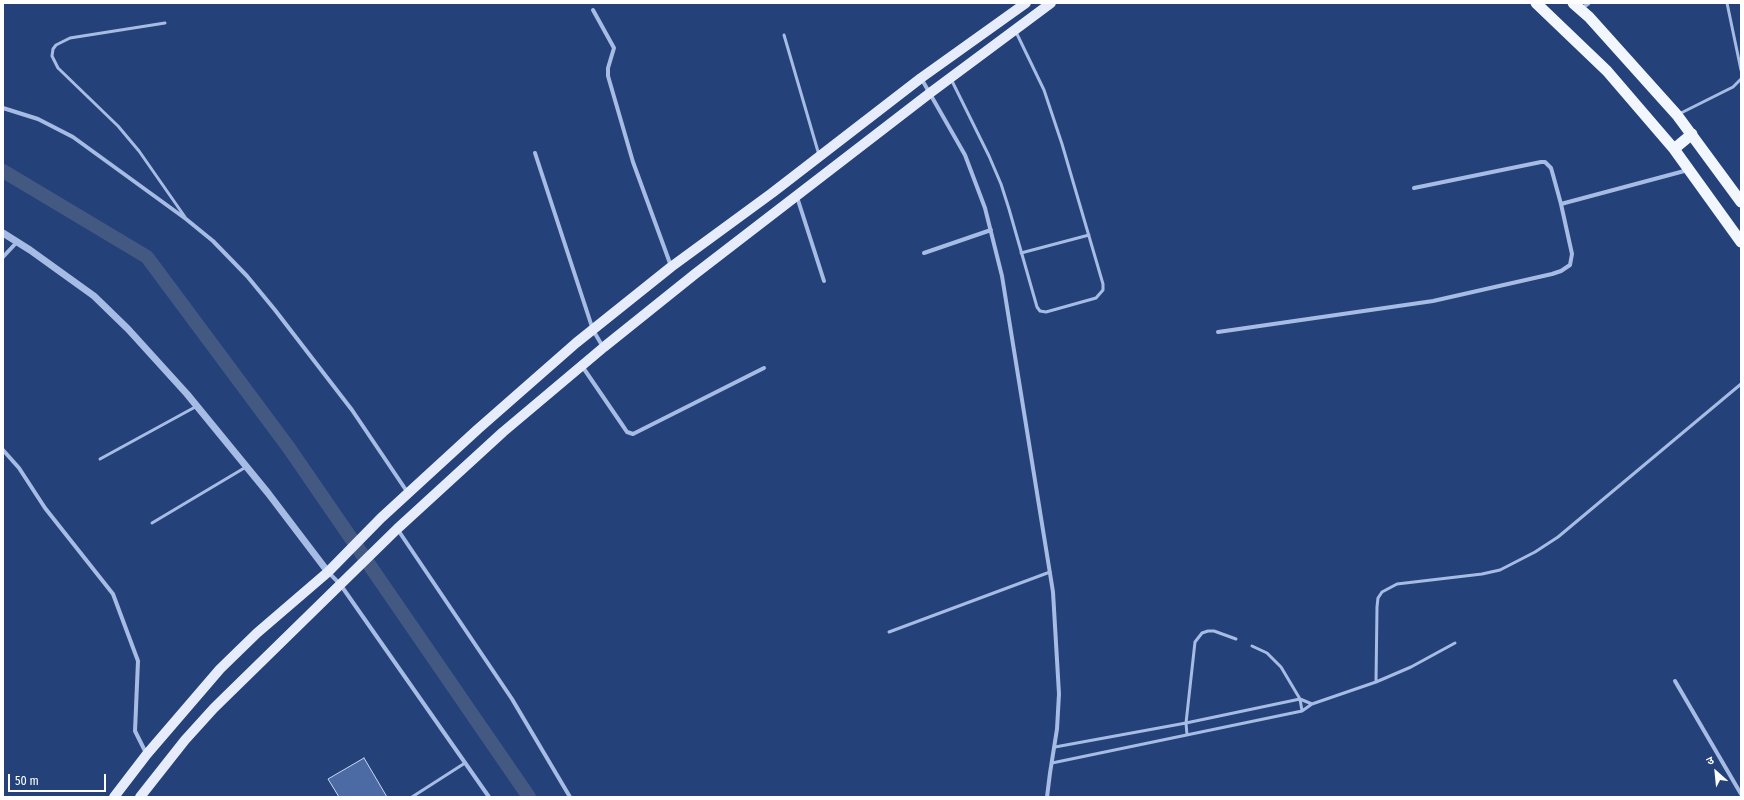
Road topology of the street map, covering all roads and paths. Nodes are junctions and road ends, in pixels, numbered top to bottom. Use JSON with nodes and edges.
{"nodes":[{"id":1,"x":1026,"y":3,"type":"edge"},
{"id":2,"x":1051,"y":3,"type":"edge"},
{"id":3,"x":1536,"y":3,"type":"edge"},
{"id":4,"x":1727,"y":3,"type":"edge"},
{"id":5,"x":1581,"y":5,"type":"edge"},
{"id":6,"x":593,"y":10,"type":"dead end"},
{"id":7,"x":166,"y":23,"type":"dead end"},
{"id":8,"x":1014,"y":29,"type":"junction"},
{"id":9,"x":784,"y":35,"type":"dead end"},
{"id":10,"x":1741,"y":70,"type":"edge"},
{"id":11,"x":950,"y":77,"type":"junction"},
{"id":12,"x":921,"y":78,"type":"junction"},
{"id":13,"x":1741,"y":79,"type":"edge"},
{"id":14,"x":930,"y":93,"type":"junction"},
{"id":15,"x":3,"y":108,"type":"edge"},
{"id":16,"x":1677,"y":115,"type":"junction"},
{"id":17,"x":1692,"y":134,"type":"junction"},
{"id":18,"x":1674,"y":149,"type":"junction"},
{"id":19,"x":535,"y":153,"type":"dead end"},
{"id":20,"x":819,"y":157,"type":"junction"},
{"id":21,"x":1690,"y":169,"type":"junction"},
{"id":22,"x":1414,"y":188,"type":"dead end"},
{"id":23,"x":797,"y":197,"type":"junction"},
{"id":24,"x":1741,"y":202,"type":"edge"},
{"id":25,"x":1561,"y":204,"type":"junction"},
{"id":26,"x":186,"y":218,"type":"junction"},
{"id":27,"x":991,"y":230,"type":"junction"},
{"id":28,"x":3,"y":233,"type":"edge"},
{"id":29,"x":1089,"y":234,"type":"junction"},
{"id":30,"x":17,"y":242,"type":"junction"},
{"id":31,"x":1741,"y":242,"type":"edge"},
{"id":32,"x":924,"y":253,"type":"dead end"},
{"id":33,"x":1021,"y":253,"type":"junction"},
{"id":34,"x":3,"y":257,"type":"edge"},
{"id":35,"x":671,"y":267,"type":"junction"},
{"id":36,"x":824,"y":281,"type":"dead end"},
{"id":37,"x":593,"y":330,"type":"junction"},
{"id":38,"x":1218,"y":332,"type":"dead end"},
{"id":39,"x":604,"y":347,"type":"junction"},
{"id":40,"x":582,"y":365,"type":"junction"},
{"id":41,"x":764,"y":368,"type":"dead end"},
{"id":42,"x":1741,"y":384,"type":"edge"},
{"id":43,"x":197,"y":406,"type":"junction"},
{"id":44,"x":3,"y":450,"type":"edge"},
{"id":45,"x":100,"y":459,"type":"dead end"},
{"id":46,"x":246,"y":467,"type":"junction"},
{"id":47,"x":408,"y":493,"type":"junction"},
{"id":48,"x":152,"y":524,"type":"dead end"},
{"id":49,"x":396,"y":531,"type":"junction"},
{"id":50,"x":328,"y":572,"type":"junction"},
{"id":51,"x":1050,"y":572,"type":"junction"},
{"id":52,"x":340,"y":584,"type":"junction"},
{"id":53,"x":889,"y":632,"type":"dead end"},
{"id":54,"x":1236,"y":639,"type":"dead end"},
{"id":55,"x":1456,"y":643,"type":"dead end"},
{"id":56,"x":1252,"y":646,"type":"dead end"},
{"id":57,"x":1675,"y":681,"type":"dead end"},
{"id":58,"x":1376,"y":682,"type":"junction"},
{"id":59,"x":1300,"y":699,"type":"junction"},
{"id":60,"x":1312,"y":704,"type":"junction"},
{"id":61,"x":1302,"y":711,"type":"junction"},
{"id":62,"x":1186,"y":723,"type":"junction"},
{"id":63,"x":1187,"y":735,"type":"junction"},
{"id":64,"x":1055,"y":747,"type":"junction"},
{"id":65,"x":147,"y":754,"type":"junction"},
{"id":66,"x":465,"y":763,"type":"junction"},
{"id":67,"x":1052,"y":763,"type":"junction"},
{"id":68,"x":486,"y":793,"type":"junction"},
{"id":69,"x":1741,"y":794,"type":"edge"},
{"id":70,"x":114,"y":797,"type":"edge"},
{"id":71,"x":140,"y":797,"type":"edge"},
{"id":72,"x":412,"y":797,"type":"edge"},
{"id":73,"x":483,"y":797,"type":"edge"},
{"id":74,"x":489,"y":797,"type":"edge"},
{"id":75,"x":570,"y":797,"type":"edge"},
{"id":76,"x":1048,"y":797,"type":"edge"}],
"edges":[{"from":1,"to":12,"type":"main road"},
{"from":2,"to":8,"type":"main road"},
{"from":3,"to":18,"type":"highway"},
{"from":4,"to":10,"type":"lane"},
{"from":5,"to":16,"type":"highway"},
{"from":6,"to":35,"type":"street"},
{"from":7,"to":26,"type":"lane"},
{"from":8,"to":11,"type":"main road"},
{"from":8,"to":29,"type":"lane"},
{"from":9,"to":20,"type":"lane"},
{"from":11,"to":14,"type":"main road"},
{"from":11,"to":33,"type":"lane"},
{"from":12,"to":14,"type":"street"},
{"from":12,"to":20,"type":"main road"},
{"from":13,"to":16,"type":"lane"},
{"from":14,"to":23,"type":"main road"},
{"from":14,"to":27,"type":"street"},
{"from":15,"to":26,"type":"street"},
{"from":16,"to":17,"type":"highway"},
{"from":17,"to":18,"type":"highway"},
{"from":17,"to":24,"type":"highway"},
{"from":18,"to":21,"type":"highway"},
{"from":19,"to":37,"type":"street"},
{"from":20,"to":35,"type":"main road"},
{"from":21,"to":25,"type":"street"},
{"from":21,"to":31,"type":"highway"},
{"from":22,"to":25,"type":"street"},
{"from":23,"to":36,"type":"street"},
{"from":23,"to":39,"type":"main road"},
{"from":25,"to":38,"type":"street"},
{"from":26,"to":47,"type":"street"},
{"from":27,"to":32,"type":"street"},
{"from":27,"to":51,"type":"street"},
{"from":28,"to":30,"type":"street"},
{"from":29,"to":33,"type":"lane"},
{"from":29,"to":33,"type":"lane"},
{"from":30,"to":34,"type":"street"},
{"from":30,"to":43,"type":"street"},
{"from":35,"to":37,"type":"main road"},
{"from":37,"to":39,"type":"street"},
{"from":37,"to":47,"type":"main road"},
{"from":39,"to":40,"type":"main road"},
{"from":40,"to":41,"type":"street"},
{"from":40,"to":49,"type":"main road"},
{"from":42,"to":58,"type":"lane"},
{"from":43,"to":45,"type":"lane"},
{"from":43,"to":46,"type":"street"},
{"from":44,"to":65,"type":"street"},
{"from":46,"to":48,"type":"lane"},
{"from":46,"to":50,"type":"street"},
{"from":47,"to":50,"type":"main road"},
{"from":49,"to":52,"type":"main road"},
{"from":49,"to":75,"type":"street"},
{"from":50,"to":52,"type":"street"},
{"from":50,"to":65,"type":"main road"},
{"from":51,"to":53,"type":"lane"},
{"from":51,"to":64,"type":"street"},
{"from":52,"to":66,"type":"street"},
{"from":52,"to":71,"type":"main road"},
{"from":54,"to":62,"type":"lane"},
{"from":55,"to":58,"type":"lane"},
{"from":56,"to":59,"type":"lane"},
{"from":57,"to":69,"type":"street"},
{"from":58,"to":60,"type":"lane"},
{"from":59,"to":60,"type":"lane"},
{"from":59,"to":61,"type":"lane"},
{"from":59,"to":62,"type":"lane"},
{"from":60,"to":61,"type":"lane"},
{"from":61,"to":63,"type":"lane"},
{"from":62,"to":63,"type":"lane"},
{"from":62,"to":64,"type":"lane"},
{"from":63,"to":67,"type":"lane"},
{"from":64,"to":67,"type":"street"},
{"from":65,"to":70,"type":"main road"},
{"from":66,"to":68,"type":"street"},
{"from":66,"to":72,"type":"lane"},
{"from":67,"to":76,"type":"street"},
{"from":68,"to":73,"type":"street"},
{"from":68,"to":74,"type":"street"}]}
